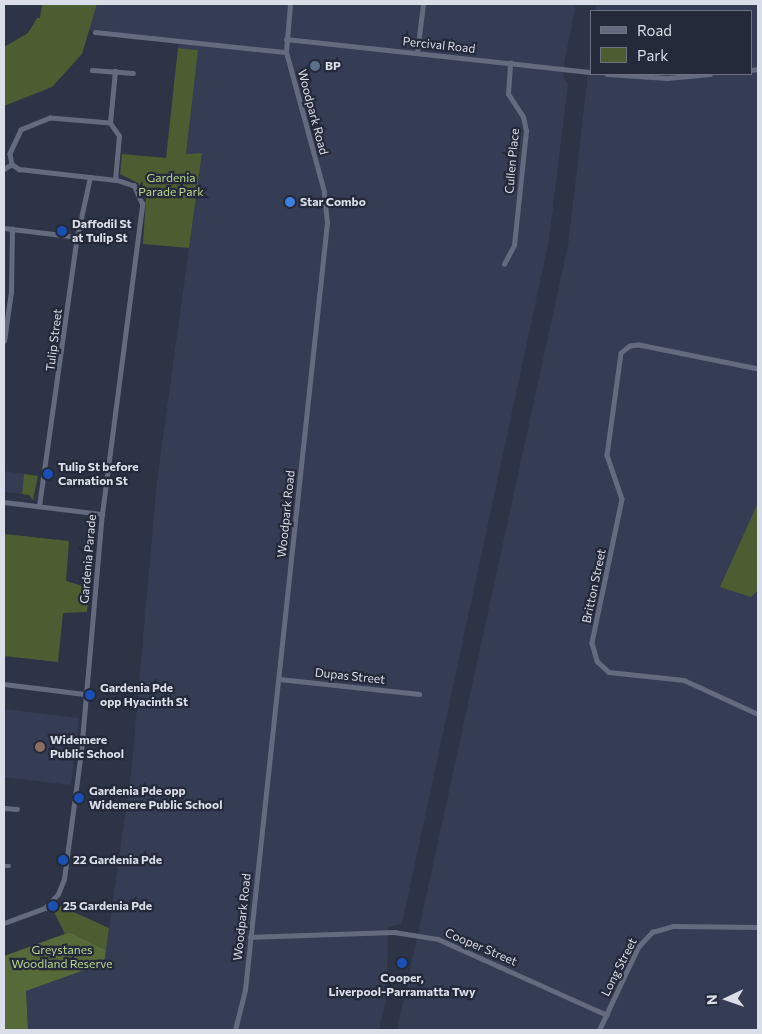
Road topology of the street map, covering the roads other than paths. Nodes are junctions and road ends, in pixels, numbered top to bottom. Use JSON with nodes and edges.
{"nodes":[{"id":1,"x":290,"y":4,"type":"edge"},
{"id":2,"x":423,"y":4,"type":"edge"},
{"id":3,"x":95,"y":32,"type":"dead end"},
{"id":4,"x":286,"y":39,"type":"junction"},
{"id":5,"x":286,"y":52,"type":"junction"},
{"id":6,"x":417,"y":53,"type":"junction"},
{"id":7,"x":510,"y":63,"type":"junction"},
{"id":8,"x":92,"y":70,"type":"dead end"},
{"id":9,"x":115,"y":71,"type":"junction"},
{"id":10,"x":590,"y":72,"type":"edge"},
{"id":11,"x":133,"y":73,"type":"dead end"},
{"id":12,"x":620,"y":75,"type":"edge"},
{"id":13,"x":697,"y":75,"type":"edge"},
{"id":14,"x":110,"y":124,"type":"junction"},
{"id":15,"x":12,"y":164,"type":"junction"},
{"id":16,"x":4,"y":169,"type":"edge"},
{"id":17,"x":90,"y":178,"type":"junction"},
{"id":18,"x":115,"y":180,"type":"junction"},
{"id":19,"x":4,"y":228,"type":"edge"},
{"id":20,"x":12,"y":229,"type":"junction"},
{"id":21,"x":77,"y":237,"type":"junction"},
{"id":22,"x":504,"y":264,"type":"dead end"},
{"id":23,"x":4,"y":341,"type":"edge"},
{"id":24,"x":758,"y":369,"type":"edge"},
{"id":25,"x":4,"y":502,"type":"edge"},
{"id":26,"x":39,"y":506,"type":"junction"},
{"id":27,"x":102,"y":514,"type":"junction"},
{"id":28,"x":279,"y":679,"type":"junction"},
{"id":29,"x":4,"y":684,"type":"edge"},
{"id":30,"x":86,"y":694,"type":"junction"},
{"id":31,"x":418,"y":694,"type":"dead end"},
{"id":32,"x":758,"y":714,"type":"edge"},
{"id":33,"x":4,"y":808,"type":"edge"},
{"id":34,"x":17,"y":809,"type":"dead end"},
{"id":35,"x":4,"y":923,"type":"edge"},
{"id":36,"x":758,"y":927,"type":"edge"},
{"id":37,"x":250,"y":937,"type":"junction"},
{"id":38,"x":606,"y":1014,"type":"junction"},
{"id":39,"x":235,"y":1030,"type":"edge"},
{"id":40,"x":599,"y":1030,"type":"edge"}],
"edges":[{"from":1,"to":4,"type":"street","name":"Woodpark Road"},
{"from":2,"to":6,"type":"street"},
{"from":3,"to":5,"type":"street"},
{"from":4,"to":5,"type":"street","name":"Woodpark Road"},
{"from":4,"to":6,"type":"street","name":"Percival Road"},
{"from":5,"to":28,"type":"street","name":"Woodpark Road"},
{"from":6,"to":7,"type":"street","name":"Percival Road"},
{"from":7,"to":10,"type":"street","name":"Percival Road"},
{"from":7,"to":22,"type":"street","name":"Cullen Place"},
{"from":8,"to":9,"type":"street"},
{"from":9,"to":11,"type":"street"},
{"from":9,"to":14,"type":"street"},
{"from":12,"to":13,"type":"street"},
{"from":14,"to":15,"type":"street"},
{"from":14,"to":18,"type":"street"},
{"from":15,"to":16,"type":"street"},
{"from":15,"to":17,"type":"street","name":"Gardenia Parade"},
{"from":17,"to":18,"type":"street","name":"Gardenia Parade"},
{"from":17,"to":21,"type":"street","name":"Tulip Street"},
{"from":18,"to":27,"type":"street","name":"Gardenia Parade"},
{"from":19,"to":20,"type":"street"},
{"from":20,"to":21,"type":"street"},
{"from":20,"to":23,"type":"street"},
{"from":21,"to":26,"type":"street","name":"Tulip Street"},
{"from":24,"to":32,"type":"street","name":"Britton Street"},
{"from":25,"to":26,"type":"street"},
{"from":26,"to":27,"type":"street"},
{"from":27,"to":30,"type":"street","name":"Gardenia Parade"},
{"from":28,"to":31,"type":"street","name":"Dupas Street"},
{"from":28,"to":37,"type":"street","name":"Woodpark Road"},
{"from":29,"to":30,"type":"street"},
{"from":30,"to":35,"type":"street","name":"Gardenia Parade"},
{"from":33,"to":34,"type":"street"},
{"from":36,"to":38,"type":"street","name":"Long Street"},
{"from":37,"to":38,"type":"street","name":"Cooper Street"},
{"from":37,"to":39,"type":"street","name":"Woodpark Road"},
{"from":38,"to":40,"type":"street","name":"Long Street"}]}
